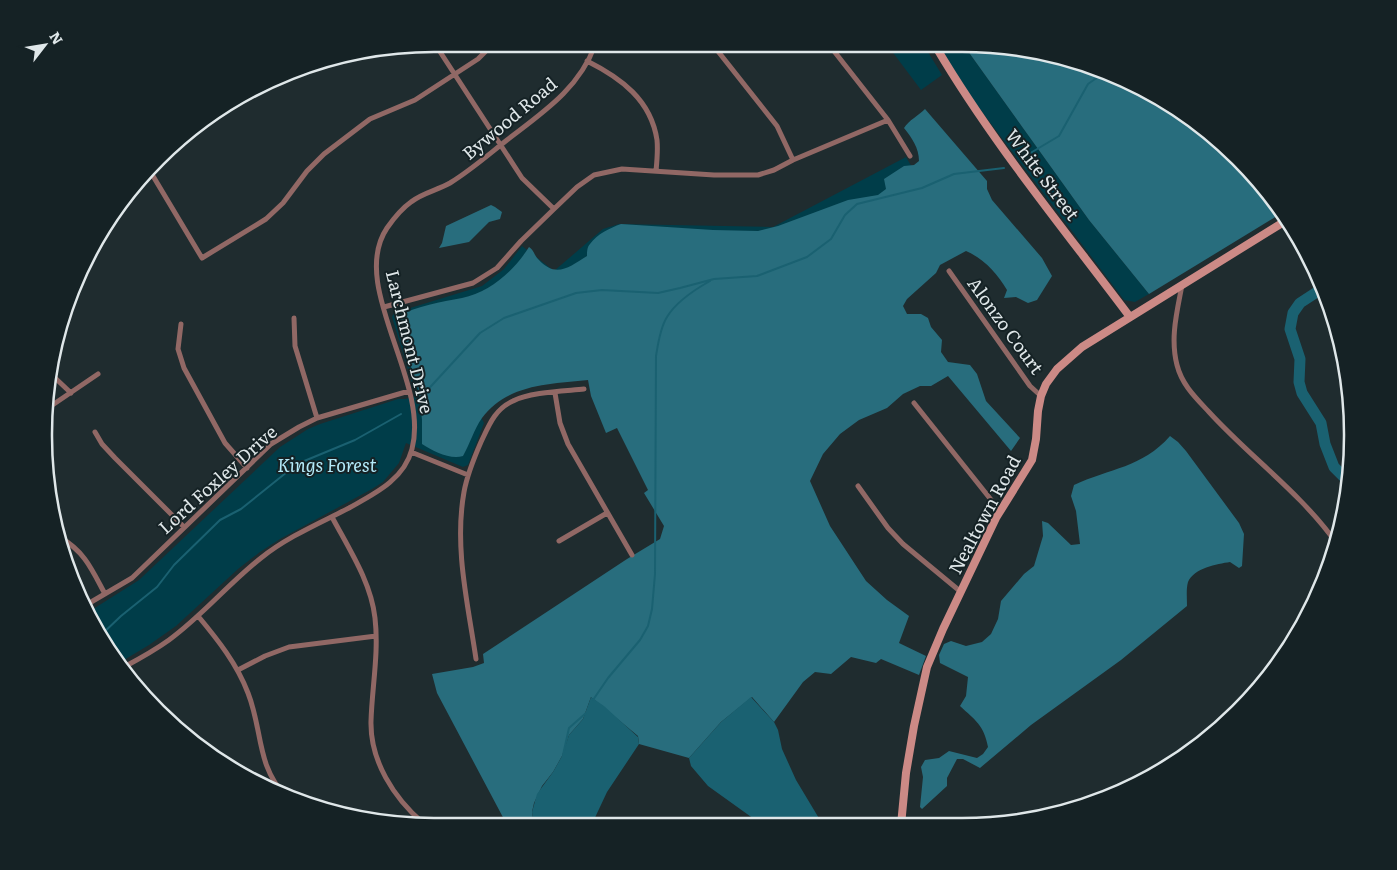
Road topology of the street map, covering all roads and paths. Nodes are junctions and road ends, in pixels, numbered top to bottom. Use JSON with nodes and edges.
{"nodes":[{"id":1,"x":440,"y":52,"type":"edge"},
{"id":2,"x":485,"y":52,"type":"edge"},
{"id":3,"x":591,"y":52,"type":"edge"},
{"id":4,"x":719,"y":52,"type":"edge"},
{"id":5,"x":835,"y":52,"type":"edge"},
{"id":6,"x":939,"y":52,"type":"edge"},
{"id":7,"x":587,"y":60,"type":"junction"},
{"id":8,"x":456,"y":75,"type":"junction"},
{"id":9,"x":888,"y":120,"type":"junction"},
{"id":10,"x":500,"y":146,"type":"junction"},
{"id":11,"x":910,"y":156,"type":"dead end"},
{"id":12,"x":793,"y":160,"type":"junction"},
{"id":13,"x":656,"y":171,"type":"junction"},
{"id":14,"x":153,"y":177,"type":"edge"},
{"id":15,"x":424,"y":195,"type":"joint"},
{"id":16,"x":554,"y":209,"type":"junction"},
{"id":17,"x":1281,"y":224,"type":"edge"},
{"id":18,"x":949,"y":271,"type":"dead end"},
{"id":19,"x":1182,"y":286,"type":"junction"},
{"id":20,"x":384,"y":307,"type":"junction"},
{"id":21,"x":1130,"y":317,"type":"junction"},
{"id":22,"x":294,"y":318,"type":"dead end"},
{"id":23,"x":181,"y":324,"type":"dead end"},
{"id":24,"x":98,"y":374,"type":"dead end"},
{"id":25,"x":57,"y":380,"type":"edge"},
{"id":26,"x":584,"y":389,"type":"dead end"},
{"id":27,"x":410,"y":391,"type":"junction"},
{"id":28,"x":71,"y":393,"type":"junction"},
{"id":29,"x":555,"y":393,"type":"junction"},
{"id":30,"x":1041,"y":396,"type":"junction"},
{"id":31,"x":914,"y":403,"type":"dead end"},
{"id":32,"x":54,"y":404,"type":"edge"},
{"id":33,"x":317,"y":418,"type":"junction"},
{"id":34,"x":95,"y":432,"type":"dead end"},
{"id":35,"x":411,"y":452,"type":"junction"},
{"id":36,"x":247,"y":468,"type":"junction"},
{"id":37,"x":468,"y":475,"type":"junction"},
{"id":38,"x":858,"y":486,"type":"dead end"},
{"id":39,"x":1000,"y":512,"type":"junction"},
{"id":40,"x":607,"y":513,"type":"junction"},
{"id":41,"x":332,"y":517,"type":"junction"},
{"id":42,"x":184,"y":527,"type":"junction"},
{"id":43,"x":1330,"y":536,"type":"edge"},
{"id":44,"x":559,"y":541,"type":"dead end"},
{"id":45,"x":68,"y":542,"type":"edge"},
{"id":46,"x":632,"y":555,"type":"dead end"},
{"id":47,"x":961,"y":592,"type":"junction"},
{"id":48,"x":105,"y":594,"type":"junction"},
{"id":49,"x":91,"y":602,"type":"edge"},
{"id":50,"x":198,"y":616,"type":"junction"},
{"id":51,"x":376,"y":636,"type":"junction"},
{"id":52,"x":476,"y":659,"type":"dead end"},
{"id":53,"x":129,"y":664,"type":"edge"},
{"id":54,"x":238,"y":670,"type":"junction"},
{"id":55,"x":274,"y":781,"type":"edge"},
{"id":56,"x":416,"y":817,"type":"edge"},
{"id":57,"x":902,"y":818,"type":"edge"}],
"edges":[{"from":1,"to":8,"type":"street"},
{"from":2,"to":8,"type":"street"},
{"from":3,"to":7,"type":"street","name":"Bywood Road"},
{"from":4,"to":12,"type":"street"},
{"from":5,"to":9,"type":"street"},
{"from":6,"to":21,"type":"street","name":"White Street"},
{"from":7,"to":10,"type":"street","name":"Bywood Road"},
{"from":7,"to":13,"type":"street"},
{"from":8,"to":10,"type":"street"},
{"from":8,"to":14,"type":"street"},
{"from":9,"to":11,"type":"street"},
{"from":9,"to":12,"type":"street"},
{"from":10,"to":15,"type":"street","name":"Bywood Road"},
{"from":10,"to":16,"type":"street"},
{"from":12,"to":13,"type":"street"},
{"from":13,"to":16,"type":"street"},
{"from":15,"to":20,"type":"street","name":"Larchmont Drive"},
{"from":16,"to":20,"type":"street"},
{"from":17,"to":19,"type":"street","name":"Nealtown Road"},
{"from":18,"to":30,"type":"street","name":"Alonzo Court"},
{"from":19,"to":21,"type":"street","name":"Nealtown Road"},
{"from":19,"to":43,"type":"street"},
{"from":20,"to":27,"type":"street","name":"Larchmont Drive"},
{"from":21,"to":30,"type":"street","name":"Nealtown Road"},
{"from":22,"to":33,"type":"street"},
{"from":23,"to":36,"type":"street"},
{"from":24,"to":28,"type":"street"},
{"from":25,"to":28,"type":"street"},
{"from":26,"to":29,"type":"street"},
{"from":27,"to":33,"type":"street","name":"Lord Foxley Drive"},
{"from":27,"to":35,"type":"street","name":"Larchmont Drive"},
{"from":28,"to":32,"type":"street"},
{"from":29,"to":37,"type":"street"},
{"from":29,"to":40,"type":"street"},
{"from":30,"to":39,"type":"street","name":"Nealtown Road"},
{"from":31,"to":39,"type":"street"},
{"from":33,"to":36,"type":"street","name":"Lord Foxley Drive"},
{"from":34,"to":42,"type":"street"},
{"from":35,"to":37,"type":"street"},
{"from":35,"to":41,"type":"street","name":"Larchmont Drive"},
{"from":36,"to":42,"type":"street","name":"Lord Foxley Drive"},
{"from":37,"to":52,"type":"street"},
{"from":38,"to":47,"type":"street"},
{"from":39,"to":47,"type":"street","name":"Nealtown Road"},
{"from":40,"to":44,"type":"street"},
{"from":40,"to":46,"type":"street"},
{"from":41,"to":50,"type":"street","name":"Larchmont Drive"},
{"from":41,"to":51,"type":"street"},
{"from":42,"to":48,"type":"street","name":"Lord Foxley Drive"},
{"from":45,"to":48,"type":"street"},
{"from":47,"to":57,"type":"street","name":"Nealtown Road"},
{"from":48,"to":49,"type":"street","name":"Lord Foxley Drive"},
{"from":50,"to":53,"type":"street","name":"Larchmont Drive"},
{"from":50,"to":54,"type":"street"},
{"from":51,"to":54,"type":"street"},
{"from":51,"to":56,"type":"street"},
{"from":54,"to":55,"type":"street"}]}
